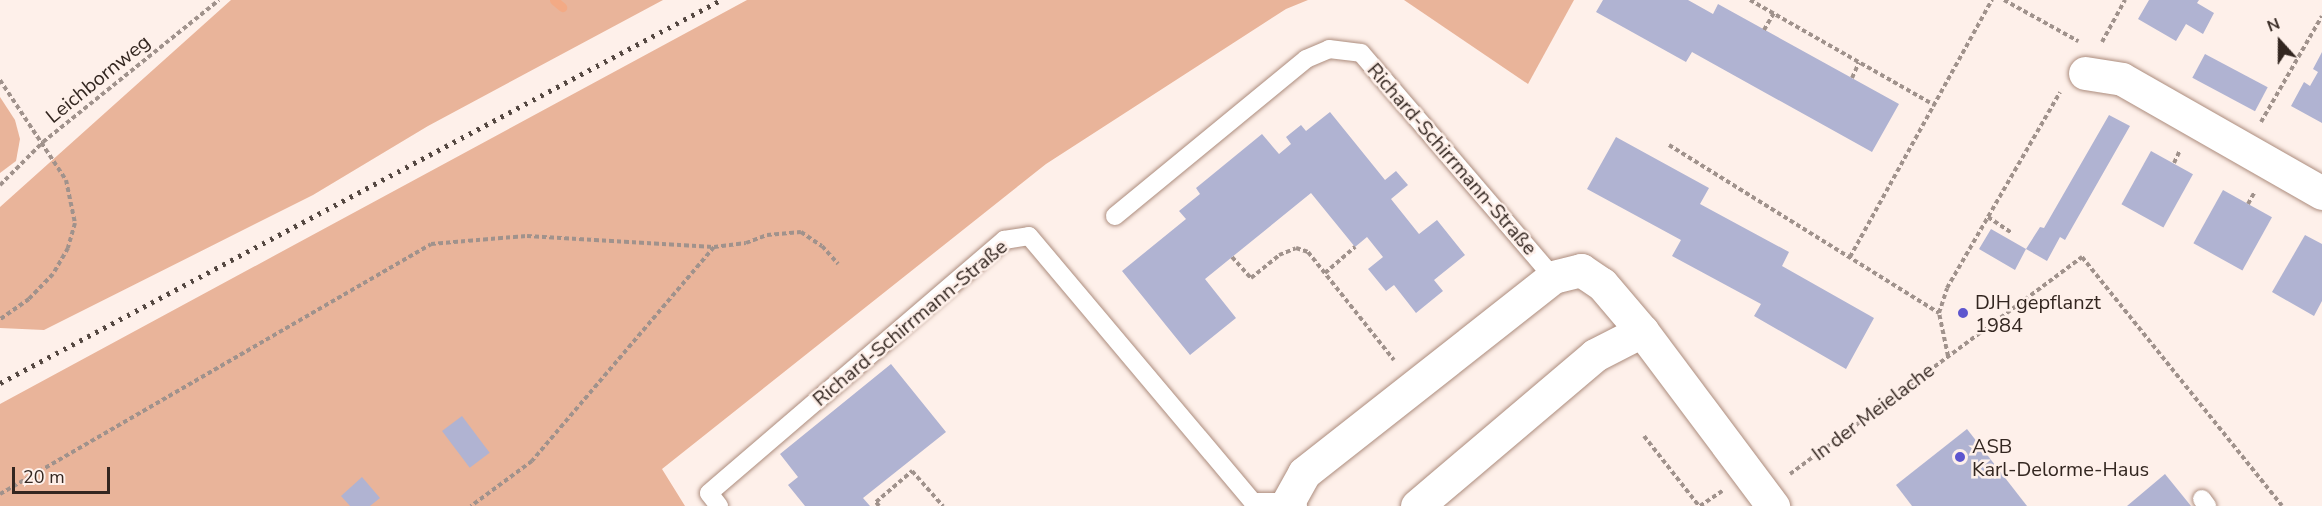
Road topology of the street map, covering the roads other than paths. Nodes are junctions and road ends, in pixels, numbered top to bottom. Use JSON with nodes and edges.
{"nodes":[{"id":1,"x":2091,"y":62,"type":"road end"},
{"id":2,"x":2322,"y":193,"type":"edge"},
{"id":3,"x":1115,"y":216,"type":"dead end"},
{"id":4,"x":1553,"y":277,"type":"junction"},
{"id":5,"x":1642,"y":332,"type":"junction"},
{"id":6,"x":1768,"y":500,"type":"edge"},
{"id":7,"x":1289,"y":504,"type":"edge"},
{"id":8,"x":719,"y":506,"type":"edge"},
{"id":9,"x":1417,"y":506,"type":"edge"}],
"edges":[{"from":1,"to":2,"type":"street"},
{"from":3,"to":4,"type":"lane","name":"Richard-Schirrmann-Straße"},
{"from":4,"to":5,"type":"street","name":"Richard-Schirrmann-Straße"},
{"from":4,"to":7,"type":"street","name":"Richard-Schirrmann-Straße"},
{"from":5,"to":6,"type":"street","name":"Richard-Schirrmann-Straße"},
{"from":5,"to":9,"type":"street"},
{"from":7,"to":8,"type":"lane","name":"Richard-Schirrmann-Straße"}]}
